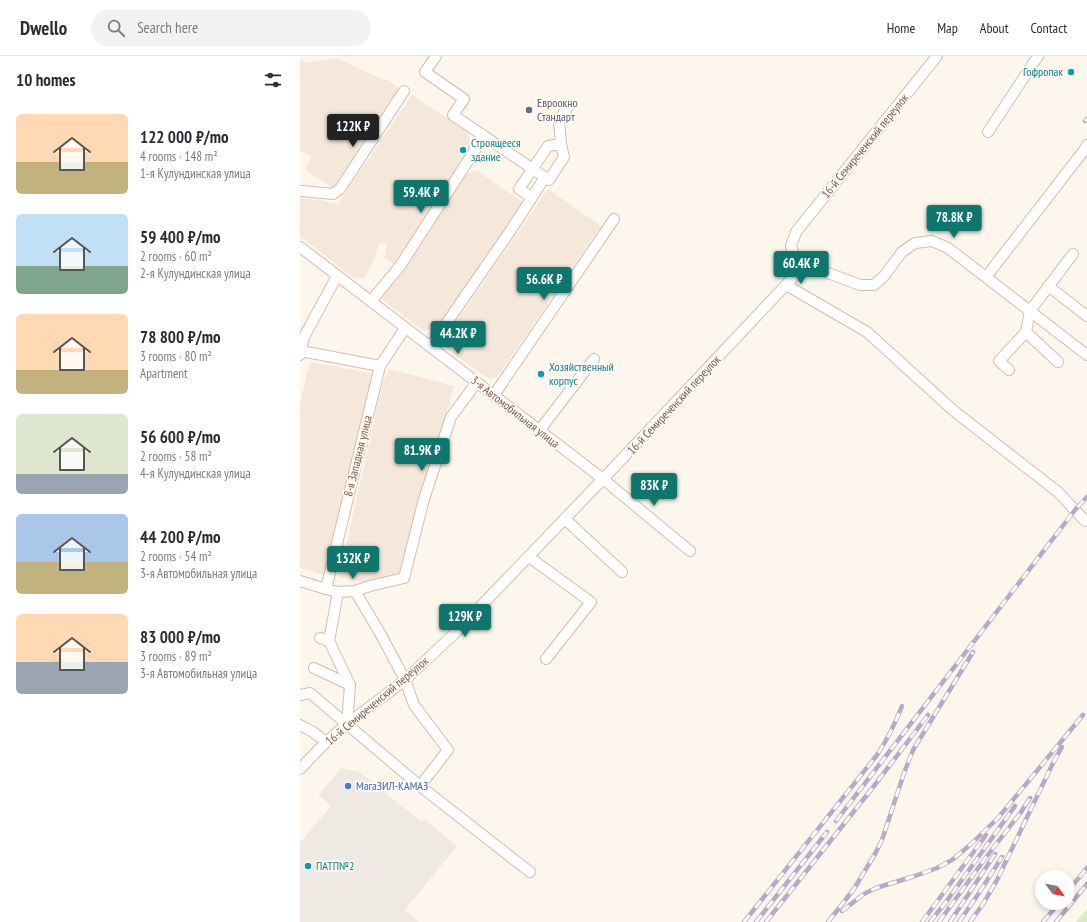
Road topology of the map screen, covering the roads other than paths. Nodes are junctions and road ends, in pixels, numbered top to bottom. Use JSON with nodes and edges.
{"nodes":[{"id":1,"x":436,"y":56,"type":"edge"},
{"id":2,"x":937,"y":56,"type":"edge"},
{"id":3,"x":1038,"y":56,"type":"edge"},
{"id":4,"x":404,"y":91,"type":"dead end"},
{"id":5,"x":568,"y":108,"type":"dead end"},
{"id":6,"x":988,"y":132,"type":"dead end"},
{"id":7,"x":484,"y":136,"type":"junction"},
{"id":8,"x":561,"y":144,"type":"junction"},
{"id":9,"x":1087,"y":145,"type":"edge"},
{"id":10,"x":533,"y":169,"type":"junction"},
{"id":11,"x":545,"y":177,"type":"junction"},
{"id":12,"x":300,"y":192,"type":"edge"},
{"id":13,"x":532,"y":197,"type":"junction"},
{"id":14,"x":614,"y":219,"type":"dead end"},
{"id":15,"x":300,"y":247,"type":"edge"},
{"id":16,"x":1073,"y":254,"type":"dead end"},
{"id":17,"x":800,"y":270,"type":"junction"},
{"id":18,"x":337,"y":276,"type":"junction"},
{"id":19,"x":986,"y":277,"type":"junction"},
{"id":20,"x":786,"y":285,"type":"junction"},
{"id":21,"x":1048,"y":286,"type":"junction"},
{"id":22,"x":371,"y":301,"type":"junction"},
{"id":23,"x":1030,"y":311,"type":"junction"},
{"id":24,"x":1087,"y":316,"type":"edge"},
{"id":25,"x":405,"y":328,"type":"junction"},
{"id":26,"x":1026,"y":332,"type":"junction"},
{"id":27,"x":430,"y":347,"type":"junction"},
{"id":28,"x":300,"y":353,"type":"edge"},
{"id":29,"x":1087,"y":355,"type":"edge"},
{"id":30,"x":594,"y":358,"type":"dead end"},
{"id":31,"x":1058,"y":362,"type":"dead end"},
{"id":32,"x":380,"y":366,"type":"junction"},
{"id":33,"x":1009,"y":370,"type":"dead end"},
{"id":34,"x":476,"y":382,"type":"junction"},
{"id":35,"x":494,"y":395,"type":"junction"},
{"id":36,"x":539,"y":430,"type":"junction"},
{"id":37,"x":603,"y":480,"type":"junction"},
{"id":38,"x":566,"y":519,"type":"junction"},
{"id":39,"x":1085,"y":521,"type":"dead end"},
{"id":40,"x":690,"y":551,"type":"dead end"},
{"id":41,"x":529,"y":557,"type":"junction"},
{"id":42,"x":622,"y":572,"type":"dead end"},
{"id":43,"x":300,"y":581,"type":"edge"},
{"id":44,"x":326,"y":589,"type":"junction"},
{"id":45,"x":355,"y":591,"type":"junction"},
{"id":46,"x":338,"y":592,"type":"junction"},
{"id":47,"x":546,"y":659,"type":"dead end"},
{"id":48,"x":314,"y":668,"type":"dead end"},
{"id":49,"x":405,"y":680,"type":"junction"},
{"id":50,"x":350,"y":685,"type":"junction"},
{"id":51,"x":300,"y":695,"type":"edge"},
{"id":52,"x":347,"y":724,"type":"junction"},
{"id":53,"x":300,"y":725,"type":"edge"},
{"id":54,"x":326,"y":742,"type":"junction"},
{"id":55,"x":300,"y":769,"type":"edge"},
{"id":56,"x":420,"y":786,"type":"junction"},
{"id":57,"x":530,"y":872,"type":"dead end"}],
"edges":[{"from":1,"to":7,"type":"street"},
{"from":2,"to":17,"type":"street","name":"16-й Семиреченский переулок"},
{"from":3,"to":6,"type":"street"},
{"from":4,"to":12,"type":"street"},
{"from":5,"to":8,"type":"street"},
{"from":7,"to":10,"type":"street"},
{"from":7,"to":22,"type":"street"},
{"from":8,"to":10,"type":"street"},
{"from":8,"to":11,"type":"street"},
{"from":9,"to":19,"type":"street"},
{"from":10,"to":11,"type":"street"},
{"from":10,"to":13,"type":"street"},
{"from":11,"to":13,"type":"street"},
{"from":13,"to":27,"type":"street"},
{"from":14,"to":35,"type":"street"},
{"from":15,"to":18,"type":"street","name":"3-я Автомобильная улица"},
{"from":16,"to":21,"type":"street"},
{"from":17,"to":19,"type":"street"},
{"from":17,"to":20,"type":"street","name":"16-й Семиреченский переулок"},
{"from":18,"to":22,"type":"street","name":"3-я Автомобильная улица"},
{"from":18,"to":28,"type":"street"},
{"from":19,"to":23,"type":"street"},
{"from":20,"to":37,"type":"street","name":"16-й Семиреченский переулок"},
{"from":20,"to":39,"type":"street"},
{"from":21,"to":23,"type":"street"},
{"from":21,"to":24,"type":"street"},
{"from":22,"to":25,"type":"street","name":"3-я Автомобильная улица"},
{"from":23,"to":26,"type":"street"},
{"from":23,"to":29,"type":"street"},
{"from":25,"to":27,"type":"street","name":"3-я Автомобильная улица"},
{"from":25,"to":32,"type":"street","name":"8-я Западная улица"},
{"from":26,"to":31,"type":"street"},
{"from":26,"to":33,"type":"street"},
{"from":27,"to":34,"type":"street","name":"3-я Автомобильная улица"},
{"from":28,"to":32,"type":"street"},
{"from":30,"to":36,"type":"street"},
{"from":32,"to":44,"type":"street","name":"8-я Западная улица"},
{"from":34,"to":35,"type":"street","name":"3-я Автомобильная улица"},
{"from":34,"to":45,"type":"street"},
{"from":35,"to":36,"type":"street","name":"3-я Автомобильная улица"},
{"from":36,"to":37,"type":"street","name":"3-я Автомобильная улица"},
{"from":37,"to":38,"type":"street","name":"16-й Семиреченский переулок"},
{"from":37,"to":40,"type":"street","name":"3-я Автомобильная улица"},
{"from":38,"to":41,"type":"street","name":"16-й Семиреченский переулок"},
{"from":38,"to":42,"type":"street"},
{"from":41,"to":47,"type":"street"},
{"from":41,"to":49,"type":"street","name":"16-й Семиреченский переулок"},
{"from":43,"to":44,"type":"street"},
{"from":44,"to":46,"type":"street"},
{"from":45,"to":46,"type":"street"},
{"from":45,"to":49,"type":"street"},
{"from":46,"to":50,"type":"street"},
{"from":48,"to":50,"type":"street"},
{"from":49,"to":52,"type":"street","name":"16-й Семиреченский переулок"},
{"from":49,"to":56,"type":"street"},
{"from":50,"to":52,"type":"street"},
{"from":51,"to":52,"type":"street"},
{"from":52,"to":54,"type":"street","name":"16-й Семиреченский переулок"},
{"from":52,"to":56,"type":"street"},
{"from":53,"to":54,"type":"street"},
{"from":54,"to":55,"type":"street","name":"16-й Семиреченский переулок"},
{"from":56,"to":57,"type":"street"}]}
